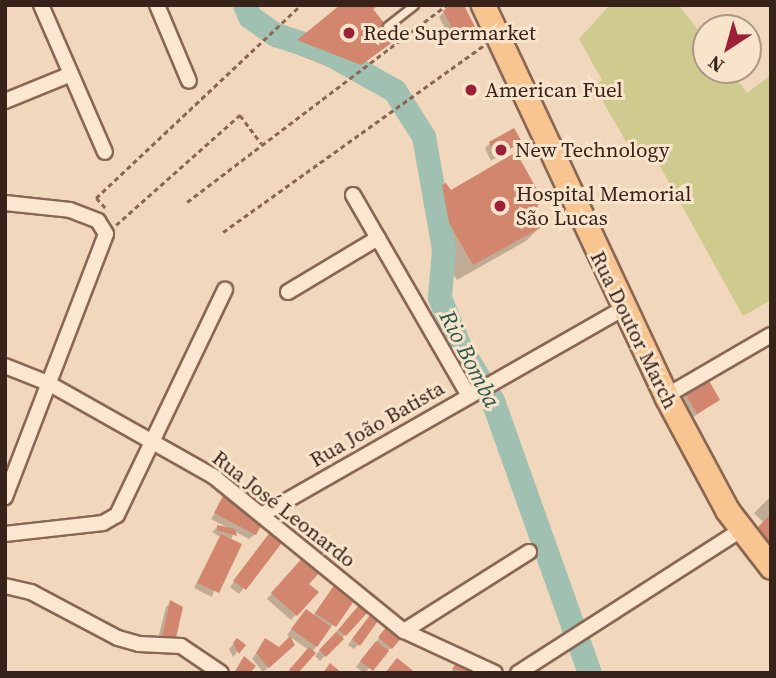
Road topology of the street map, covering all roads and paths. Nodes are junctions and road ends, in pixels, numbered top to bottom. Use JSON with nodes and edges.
{"nodes":[{"id":1,"x":41,"y":5,"type":"edge"},
{"id":2,"x":157,"y":5,"type":"edge"},
{"id":3,"x":301,"y":5,"type":"edge"},
{"id":4,"x":414,"y":5,"type":"edge"},
{"id":5,"x":447,"y":5,"type":"edge"},
{"id":6,"x":483,"y":5,"type":"edge"},
{"id":7,"x":387,"y":26,"type":"dead end"},
{"id":8,"x":496,"y":36,"type":"junction"},
{"id":9,"x":71,"y":74,"type":"junction"},
{"id":10,"x":189,"y":81,"type":"dead end"},
{"id":11,"x":5,"y":101,"type":"edge"},
{"id":12,"x":262,"y":144,"type":"junction"},
{"id":13,"x":105,"y":152,"type":"dead end"},
{"id":14,"x":353,"y":195,"type":"dead end"},
{"id":15,"x":187,"y":202,"type":"dead end"},
{"id":16,"x":5,"y":203,"type":"edge"},
{"id":17,"x":105,"y":229,"type":"junction"},
{"id":18,"x":223,"y":232,"type":"dead end"},
{"id":19,"x":378,"y":239,"type":"junction"},
{"id":20,"x":225,"y":290,"type":"dead end"},
{"id":21,"x":288,"y":292,"type":"dead end"},
{"id":22,"x":622,"y":309,"type":"junction"},
{"id":23,"x":771,"y":335,"type":"edge"},
{"id":24,"x":5,"y":366,"type":"edge"},
{"id":25,"x":48,"y":383,"type":"junction"},
{"id":26,"x":469,"y":396,"type":"junction"},
{"id":27,"x":666,"y":396,"type":"junction"},
{"id":28,"x":152,"y":442,"type":"junction"},
{"id":29,"x":5,"y":497,"type":"edge"},
{"id":30,"x":263,"y":514,"type":"junction"},
{"id":31,"x":741,"y":530,"type":"junction"},
{"id":32,"x":5,"y":534,"type":"edge"},
{"id":33,"x":529,"y":552,"type":"dead end"},
{"id":34,"x":771,"y":567,"type":"edge"},
{"id":35,"x":5,"y":586,"type":"edge"},
{"id":36,"x":404,"y":631,"type":"junction"},
{"id":37,"x":221,"y":673,"type":"edge"},
{"id":38,"x":495,"y":673,"type":"edge"},
{"id":39,"x":518,"y":673,"type":"edge"}],
"edges":[{"from":1,"to":9,"type":"street"},
{"from":2,"to":10,"type":"street"},
{"from":3,"to":17,"type":"path"},
{"from":4,"to":7,"type":"lane"},
{"from":5,"to":12,"type":"path"},
{"from":6,"to":8,"type":"main road","name":"Rua Doutor March"},
{"from":8,"to":18,"type":"path"},
{"from":8,"to":22,"type":"main road","name":"Rua Doutor March"},
{"from":9,"to":11,"type":"street"},
{"from":9,"to":13,"type":"street"},
{"from":12,"to":15,"type":"path"},
{"from":12,"to":17,"type":"path"},
{"from":14,"to":19,"type":"street"},
{"from":16,"to":17,"type":"street"},
{"from":17,"to":25,"type":"street"},
{"from":19,"to":21,"type":"street"},
{"from":19,"to":26,"type":"street"},
{"from":20,"to":28,"type":"street"},
{"from":22,"to":26,"type":"street","name":"Rua João Batista"},
{"from":22,"to":27,"type":"main road","name":"Rua Doutor March"},
{"from":23,"to":27,"type":"street"},
{"from":24,"to":25,"type":"street","name":"Rua José Leonardo"},
{"from":25,"to":28,"type":"street","name":"Rua José Leonardo"},
{"from":25,"to":29,"type":"street"},
{"from":26,"to":30,"type":"street","name":"Rua João Batista"},
{"from":27,"to":31,"type":"main road","name":"Rua Doutor March"},
{"from":28,"to":30,"type":"street","name":"Rua José Leonardo"},
{"from":28,"to":32,"type":"street"},
{"from":30,"to":36,"type":"street","name":"Rua José Leonardo"},
{"from":31,"to":34,"type":"main road","name":"Rua Doutor March"},
{"from":31,"to":39,"type":"street"},
{"from":33,"to":36,"type":"street"},
{"from":35,"to":37,"type":"street"},
{"from":36,"to":38,"type":"street","name":"Rua José Leonardo"}]}
